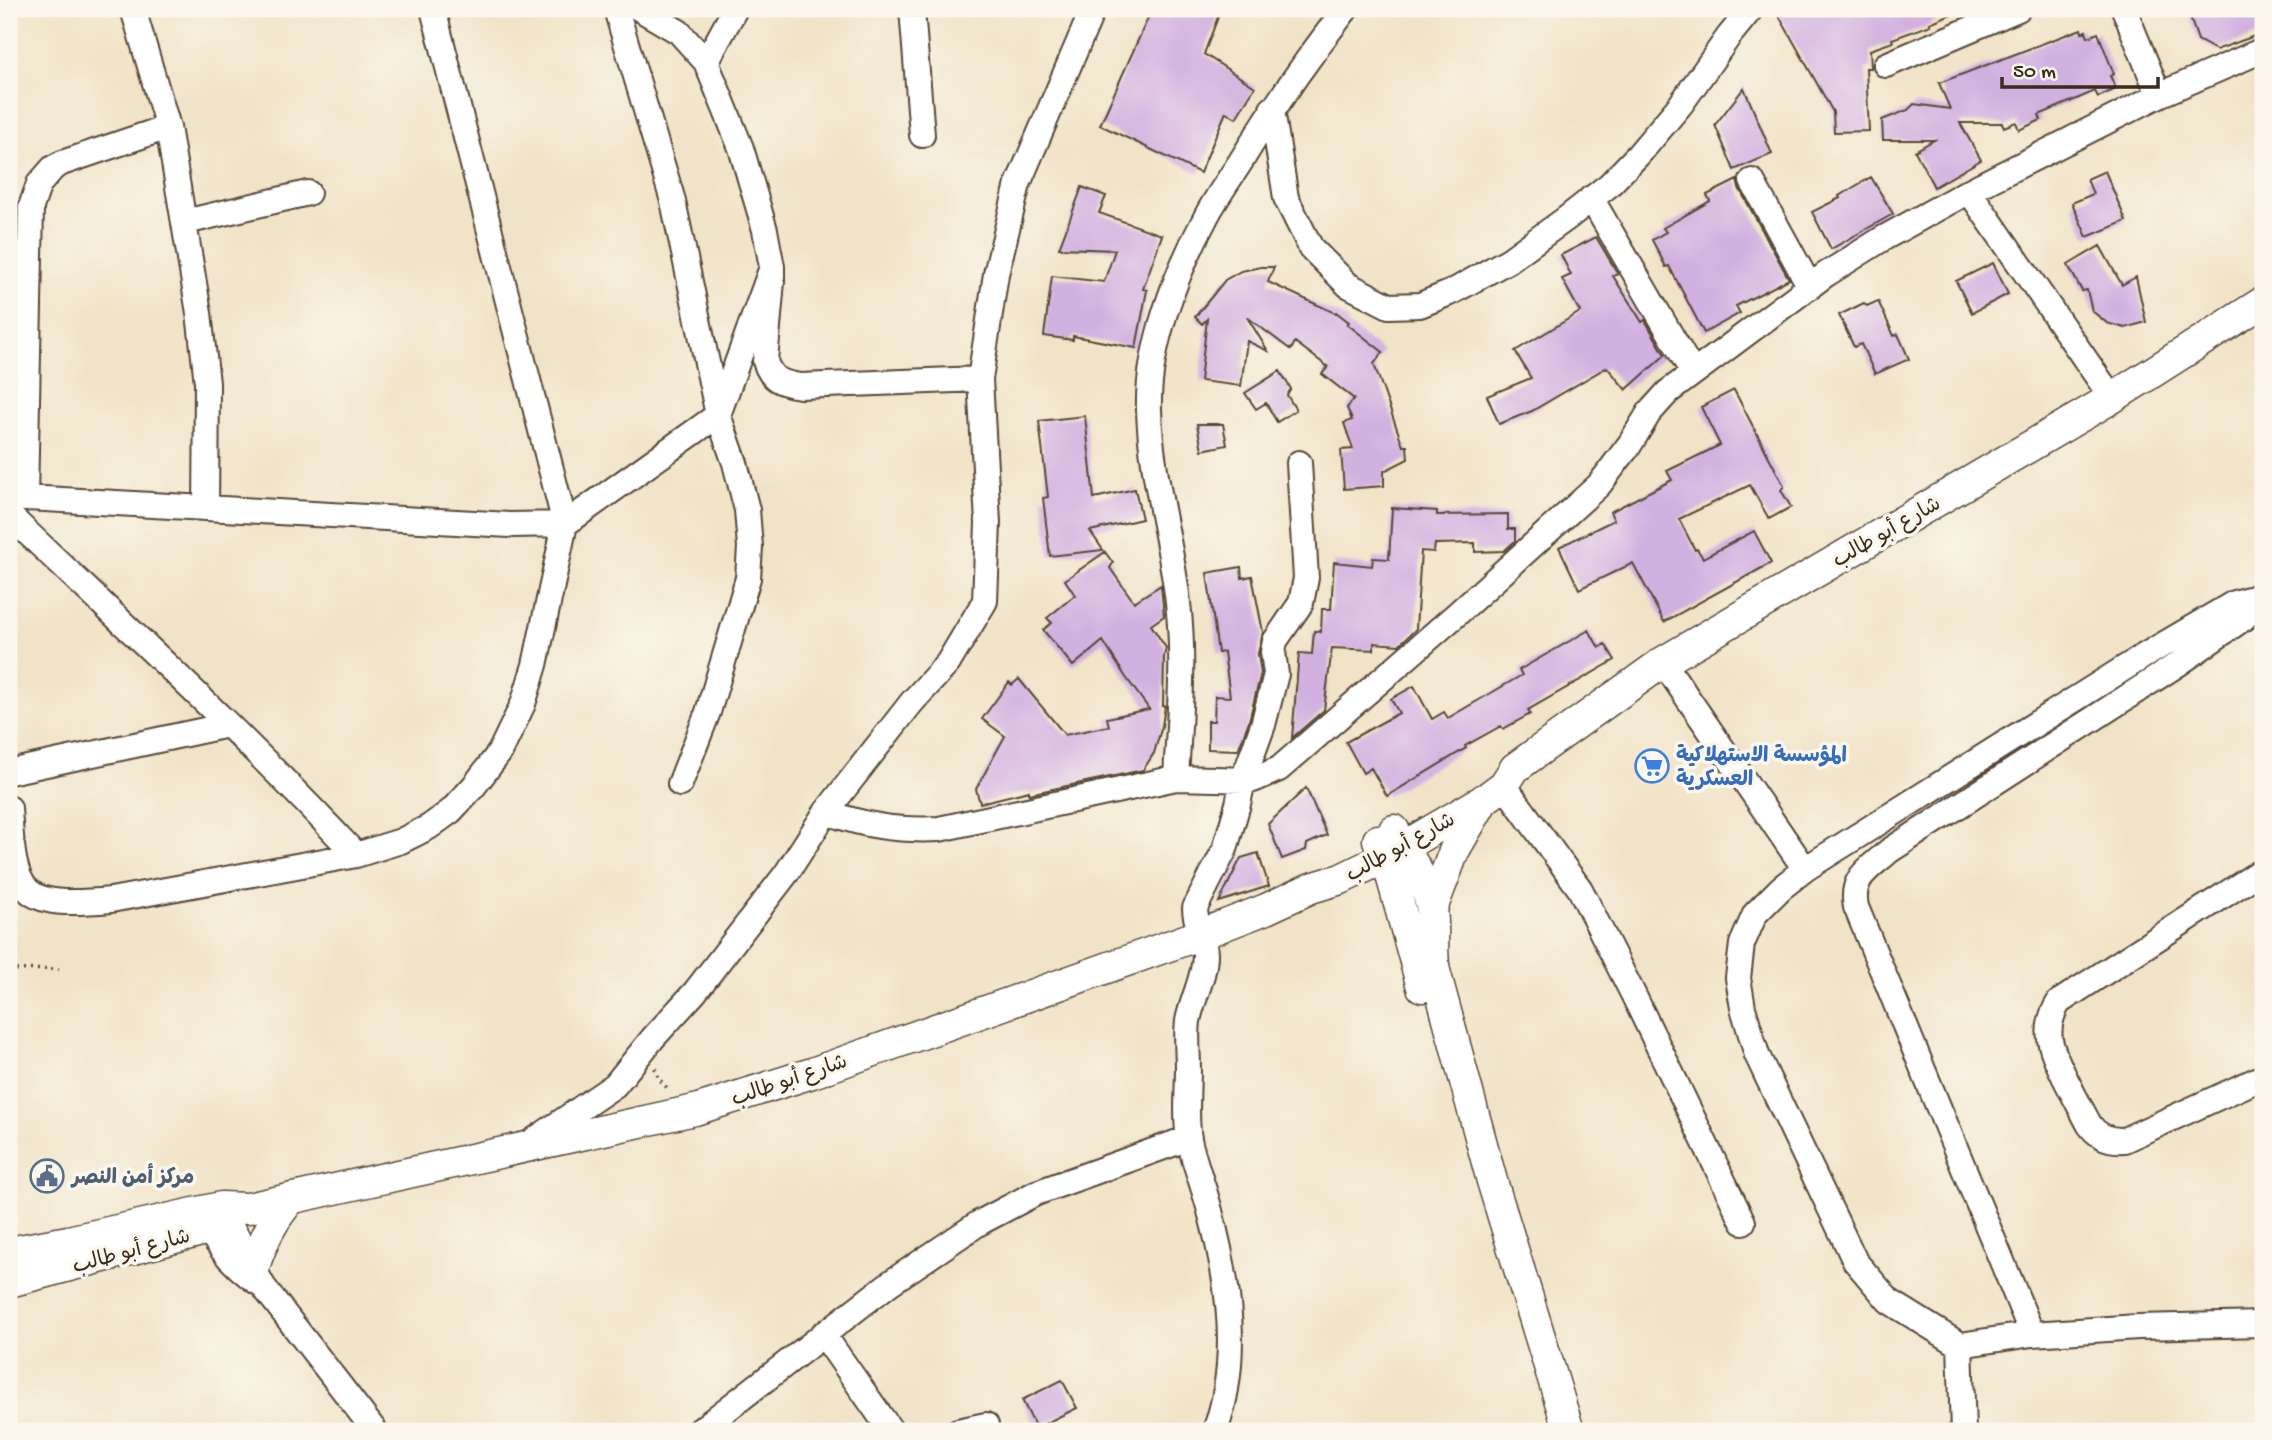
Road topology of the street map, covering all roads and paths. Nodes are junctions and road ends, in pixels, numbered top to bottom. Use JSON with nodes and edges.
{"nodes":[{"id":1,"x":134,"y":9,"type":"edge"},
{"id":2,"x":433,"y":9,"type":"edge"},
{"id":3,"x":616,"y":9,"type":"edge"},
{"id":4,"x":640,"y":9,"type":"edge"},
{"id":5,"x":735,"y":9,"type":"edge"},
{"id":6,"x":912,"y":9,"type":"edge"},
{"id":7,"x":1093,"y":9,"type":"edge"},
{"id":8,"x":1346,"y":9,"type":"edge"},
{"id":9,"x":1751,"y":9,"type":"edge"},
{"id":10,"x":2018,"y":9,"type":"edge"},
{"id":11,"x":2124,"y":9,"type":"edge"},
{"id":12,"x":2263,"y":50,"type":"edge"},
{"id":13,"x":706,"y":62,"type":"junction"},
{"id":14,"x":1886,"y":65,"type":"dead end"},
{"id":15,"x":2159,"y":95,"type":"junction"},
{"id":16,"x":1272,"y":109,"type":"junction"},
{"id":17,"x":168,"y":127,"type":"junction"},
{"id":18,"x":922,"y":135,"type":"dead end"},
{"id":19,"x":1752,"y":181,"type":"dead end"},
{"id":20,"x":1969,"y":191,"type":"junction"},
{"id":21,"x":308,"y":193,"type":"dead end"},
{"id":22,"x":1591,"y":198,"type":"junction"},
{"id":23,"x":185,"y":222,"type":"junction"},
{"id":24,"x":772,"y":267,"type":"junction"},
{"id":25,"x":1810,"y":288,"type":"junction"},
{"id":26,"x":2263,"y":302,"type":"edge"},
{"id":27,"x":1693,"y":373,"type":"junction"},
{"id":28,"x":980,"y":379,"type":"junction"},
{"id":29,"x":2112,"y":398,"type":"junction"},
{"id":30,"x":718,"y":415,"type":"junction"},
{"id":31,"x":1299,"y":463,"type":"dead end"},
{"id":32,"x":14,"y":504,"type":"edge"},
{"id":33,"x":206,"y":508,"type":"junction"},
{"id":34,"x":565,"y":524,"type":"junction"},
{"id":35,"x":2263,"y":597,"type":"edge"},
{"id":36,"x":1663,"y":662,"type":"junction"},
{"id":37,"x":228,"y":725,"type":"junction"},
{"id":38,"x":9,"y":772,"type":"edge"},
{"id":39,"x":1176,"y":778,"type":"junction"},
{"id":40,"x":1243,"y":780,"type":"junction"},
{"id":41,"x":680,"y":784,"type":"dead end"},
{"id":42,"x":1501,"y":784,"type":"junction"},
{"id":43,"x":9,"y":808,"type":"edge"},
{"id":44,"x":826,"y":812,"type":"junction"},
{"id":45,"x":1390,"y":844,"type":"junction"},
{"id":46,"x":356,"y":855,"type":"junction"},
{"id":47,"x":1805,"y":869,"type":"junction"},
{"id":48,"x":2263,"y":870,"type":"edge"},
{"id":49,"x":1432,"y":909,"type":"junction"},
{"id":50,"x":1202,"y":933,"type":"junction"},
{"id":51,"x":59,"y":969,"type":"dead end"},
{"id":52,"x":9,"y":970,"type":"edge"},
{"id":53,"x":653,"y":1038,"type":"junction"},
{"id":54,"x":2263,"y":1077,"type":"edge"},
{"id":55,"x":695,"y":1110,"type":"junction"},
{"id":56,"x":1189,"y":1138,"type":"junction"},
{"id":57,"x":525,"y":1147,"type":"junction"},
{"id":58,"x":292,"y":1198,"type":"junction"},
{"id":59,"x":221,"y":1216,"type":"junction"},
{"id":60,"x":1743,"y":1222,"type":"dead end"},
{"id":61,"x":9,"y":1252,"type":"edge"},
{"id":62,"x":258,"y":1276,"type":"junction"},
{"id":63,"x":9,"y":1282,"type":"edge"},
{"id":64,"x":2263,"y":1324,"type":"edge"},
{"id":65,"x":2032,"y":1334,"type":"junction"},
{"id":66,"x":823,"y":1335,"type":"junction"},
{"id":67,"x":1960,"y":1345,"type":"junction"},
{"id":68,"x":986,"y":1425,"type":"dead end"},
{"id":69,"x":375,"y":1431,"type":"edge"},
{"id":70,"x":699,"y":1431,"type":"edge"},
{"id":71,"x":891,"y":1431,"type":"edge"},
{"id":72,"x":958,"y":1431,"type":"edge"},
{"id":73,"x":1215,"y":1431,"type":"edge"},
{"id":74,"x":1552,"y":1431,"type":"edge"},
{"id":75,"x":1569,"y":1431,"type":"edge"},
{"id":76,"x":1963,"y":1431,"type":"edge"}],
"edges":[{"from":1,"to":17,"type":"street"},
{"from":2,"to":34,"type":"street"},
{"from":3,"to":30,"type":"street"},
{"from":4,"to":13,"type":"street"},
{"from":5,"to":13,"type":"street"},
{"from":6,"to":18,"type":"street"},
{"from":7,"to":28,"type":"street"},
{"from":8,"to":16,"type":"street"},
{"from":9,"to":22,"type":"street"},
{"from":10,"to":14,"type":"street"},
{"from":11,"to":15,"type":"street"},
{"from":12,"to":15,"type":"street"},
{"from":13,"to":24,"type":"street"},
{"from":15,"to":20,"type":"street"},
{"from":16,"to":22,"type":"street"},
{"from":16,"to":39,"type":"street"},
{"from":17,"to":23,"type":"street"},
{"from":17,"to":32,"type":"street"},
{"from":19,"to":25,"type":"street"},
{"from":20,"to":25,"type":"street"},
{"from":20,"to":29,"type":"street"},
{"from":21,"to":23,"type":"street"},
{"from":22,"to":27,"type":"street"},
{"from":23,"to":33,"type":"street"},
{"from":24,"to":28,"type":"street"},
{"from":24,"to":30,"type":"street"},
{"from":25,"to":27,"type":"street"},
{"from":26,"to":29,"type":"street","name":"شارع أبو طالب"},
{"from":27,"to":40,"type":"street"},
{"from":28,"to":44,"type":"street"},
{"from":29,"to":36,"type":"street","name":"شارع أبو طالب"},
{"from":30,"to":34,"type":"street"},
{"from":30,"to":41,"type":"street"},
{"from":31,"to":40,"type":"street"},
{"from":32,"to":33,"type":"street"},
{"from":32,"to":37,"type":"street"},
{"from":33,"to":34,"type":"street"},
{"from":34,"to":46,"type":"street"},
{"from":35,"to":47,"type":"street"},
{"from":35,"to":65,"type":"street"},
{"from":36,"to":42,"type":"street","name":"شارع أبو طالب"},
{"from":36,"to":47,"type":"street"},
{"from":37,"to":38,"type":"street"},
{"from":37,"to":46,"type":"street"},
{"from":39,"to":40,"type":"street"},
{"from":39,"to":44,"type":"street"},
{"from":40,"to":50,"type":"street"},
{"from":42,"to":45,"type":"street","name":"شارع أبو طالب"},
{"from":42,"to":45,"type":"street","name":"شارع أبو طالب"},
{"from":42,"to":49,"type":"street"},
{"from":42,"to":60,"type":"street"},
{"from":43,"to":46,"type":"street"},
{"from":44,"to":53,"type":"street"},
{"from":45,"to":49,"type":"street"},
{"from":45,"to":50,"type":"street","name":"شارع أبو طالب"},
{"from":45,"to":74,"type":"street"},
{"from":47,"to":67,"type":"street"},
{"from":48,"to":54,"type":"street"},
{"from":49,"to":75,"type":"street"},
{"from":50,"to":55,"type":"street","name":"شارع أبو طالب"},
{"from":50,"to":56,"type":"street"},
{"from":51,"to":52,"type":"path"},
{"from":53,"to":55,"type":"path"},
{"from":53,"to":57,"type":"street"},
{"from":55,"to":57,"type":"street","name":"شارع أبو طالب"},
{"from":56,"to":66,"type":"street"},
{"from":56,"to":73,"type":"street"},
{"from":57,"to":58,"type":"street","name":"شارع أبو طالب"},
{"from":58,"to":59,"type":"street","name":"شارع أبو طالب"},
{"from":58,"to":62,"type":"street"},
{"from":59,"to":61,"type":"street","name":"شارع أبو طالب"},
{"from":59,"to":62,"type":"street"},
{"from":59,"to":63,"type":"street","name":"شارع أبو طالب"},
{"from":62,"to":69,"type":"street"},
{"from":64,"to":65,"type":"street"},
{"from":65,"to":67,"type":"street"},
{"from":66,"to":70,"type":"street"},
{"from":66,"to":71,"type":"street"},
{"from":67,"to":76,"type":"street"},
{"from":68,"to":72,"type":"street"}]}
